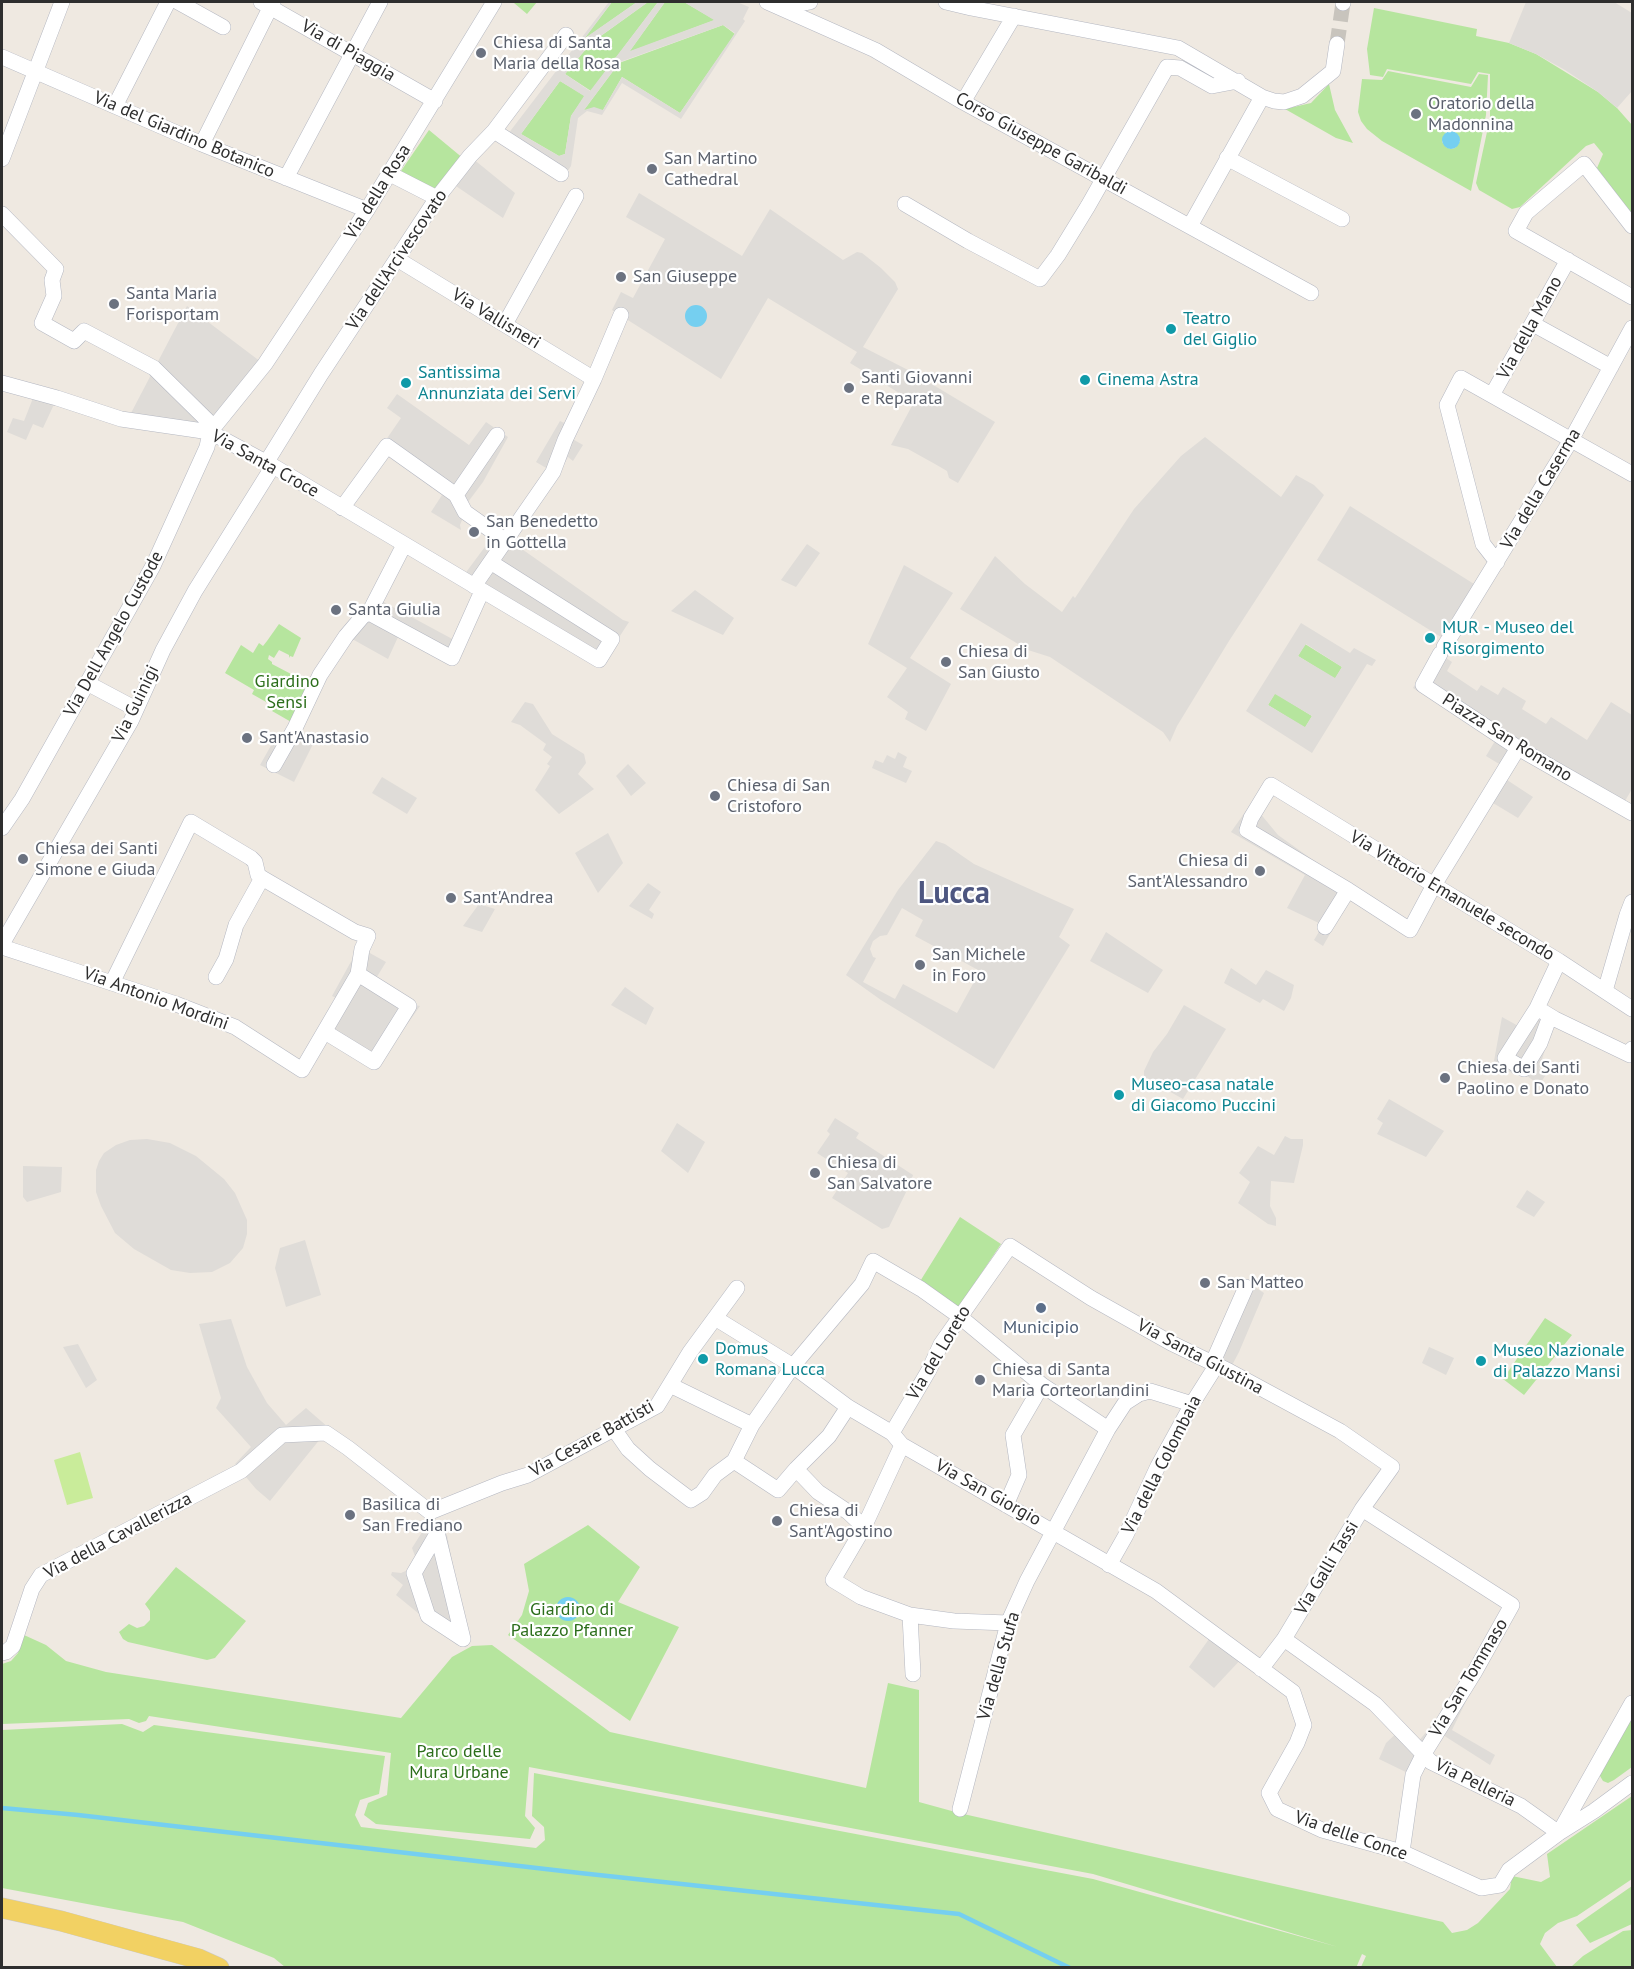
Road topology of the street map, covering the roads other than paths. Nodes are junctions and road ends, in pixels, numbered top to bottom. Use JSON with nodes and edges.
{"nodes":[{"id":1,"x":63,"y":2,"type":"edge"},
{"id":2,"x":168,"y":2,"type":"edge"},
{"id":3,"x":178,"y":2,"type":"edge"},
{"id":4,"x":380,"y":2,"type":"edge"},
{"id":5,"x":494,"y":2,"type":"edge"},
{"id":6,"x":501,"y":2,"type":"edge"},
{"id":7,"x":767,"y":2,"type":"edge"},
{"id":8,"x":810,"y":2,"type":"edge"},
{"id":9,"x":946,"y":2,"type":"edge"},
{"id":10,"x":268,"y":3,"type":"edge"},
{"id":11,"x":783,"y":7,"type":"junction"},
{"id":12,"x":485,"y":16,"type":"junction"},
{"id":13,"x":1014,"y":16,"type":"junction"},
{"id":14,"x":223,"y":27,"type":"dead end"},
{"id":15,"x":566,"y":35,"type":"dead end"},
{"id":16,"x":1337,"y":44,"type":"tunnel mouth"},
{"id":17,"x":352,"y":54,"type":"junction"},
{"id":18,"x":2,"y":57,"type":"edge"},
{"id":19,"x":36,"y":72,"type":"junction"},
{"id":20,"x":1238,"y":81,"type":"junction"},
{"id":21,"x":1262,"y":97,"type":"junction"},
{"id":22,"x":435,"y":101,"type":"junction"},
{"id":23,"x":963,"y":102,"type":"junction"},
{"id":24,"x":116,"y":106,"type":"junction"},
{"id":25,"x":494,"y":131,"type":"junction"},
{"id":26,"x":202,"y":144,"type":"junction"},
{"id":27,"x":2,"y":158,"type":"edge"},
{"id":28,"x":1227,"y":158,"type":"junction"},
{"id":29,"x":390,"y":174,"type":"junction"},
{"id":30,"x":561,"y":174,"type":"dead end"},
{"id":31,"x":286,"y":178,"type":"junction"},
{"id":32,"x":1103,"y":178,"type":"junction"},
{"id":33,"x":576,"y":196,"type":"dead end"},
{"id":34,"x":437,"y":198,"type":"junction"},
{"id":35,"x":905,"y":204,"type":"dead end"},
{"id":36,"x":367,"y":210,"type":"junction"},
{"id":37,"x":2,"y":214,"type":"edge"},
{"id":38,"x":1342,"y":219,"type":"dead end"},
{"id":39,"x":1190,"y":226,"type":"junction"},
{"id":40,"x":1632,"y":226,"type":"edge"},
{"id":41,"x":397,"y":259,"type":"junction"},
{"id":42,"x":1568,"y":260,"type":"junction"},
{"id":43,"x":1311,"y":292,"type":"dead end"},
{"id":44,"x":1632,"y":297,"type":"edge"},
{"id":45,"x":621,"y":315,"type":"dead end"},
{"id":46,"x":505,"y":324,"type":"junction"},
{"id":47,"x":1533,"y":324,"type":"junction"},
{"id":48,"x":1632,"y":328,"type":"edge"},
{"id":49,"x":1611,"y":367,"type":"junction"},
{"id":50,"x":594,"y":379,"type":"junction"},
{"id":51,"x":2,"y":383,"type":"edge"},
{"id":52,"x":1492,"y":395,"type":"junction"},
{"id":53,"x":212,"y":430,"type":"junction"},
{"id":54,"x":497,"y":435,"type":"dead end"},
{"id":55,"x":1571,"y":440,"type":"junction"},
{"id":56,"x":270,"y":464,"type":"junction"},
{"id":57,"x":1632,"y":474,"type":"edge"},
{"id":58,"x":456,"y":495,"type":"junction"},
{"id":59,"x":342,"y":508,"type":"junction"},
{"id":60,"x":506,"y":542,"type":"junction"},
{"id":61,"x":404,"y":545,"type":"junction"},
{"id":62,"x":492,"y":562,"type":"junction"},
{"id":63,"x":1497,"y":562,"type":"junction"},
{"id":64,"x":478,"y":589,"type":"junction"},
{"id":65,"x":369,"y":613,"type":"junction"},
{"id":66,"x":1442,"y":650,"type":"joint"},
{"id":67,"x":87,"y":683,"type":"junction"},
{"id":68,"x":135,"y":709,"type":"junction"},
{"id":69,"x":1518,"y":748,"type":"junction"},
{"id":70,"x":274,"y":765,"type":"dead end"},
{"id":71,"x":1628,"y":810,"type":"edge"},
{"id":72,"x":2,"y":828,"type":"edge"},
{"id":73,"x":262,"y":878,"type":"junction"},
{"id":74,"x":1434,"y":885,"type":"junction"},
{"id":75,"x":1350,"y":892,"type":"junction"},
{"id":76,"x":1632,"y":902,"type":"edge"},
{"id":77,"x":1325,"y":927,"type":"dead end"},
{"id":78,"x":2,"y":945,"type":"edge"},
{"id":79,"x":1559,"y":960,"type":"junction"},
{"id":80,"x":358,"y":974,"type":"junction"},
{"id":81,"x":216,"y":977,"type":"dead end"},
{"id":82,"x":112,"y":983,"type":"junction"},
{"id":83,"x":1605,"y":990,"type":"junction"},
{"id":84,"x":1632,"y":1009,"type":"edge"},
{"id":85,"x":325,"y":1032,"type":"junction"},
{"id":86,"x":1631,"y":1052,"type":"edge"},
{"id":87,"x":1010,"y":1246,"type":"joint"},
{"id":88,"x":1246,"y":1287,"type":"dead end"},
{"id":89,"x":737,"y":1288,"type":"dead end"},
{"id":90,"x":959,"y":1316,"type":"junction"},
{"id":91,"x":715,"y":1318,"type":"junction"},
{"id":92,"x":1214,"y":1365,"type":"junction"},
{"id":93,"x":794,"y":1366,"type":"junction"},
{"id":94,"x":670,"y":1385,"type":"junction"},
{"id":95,"x":1042,"y":1385,"type":"junction"},
{"id":96,"x":1192,"y":1404,"type":"junction"},
{"id":97,"x":848,"y":1407,"type":"junction"},
{"id":98,"x":752,"y":1425,"type":"junction"},
{"id":99,"x":614,"y":1429,"type":"junction"},
{"id":100,"x":1108,"y":1429,"type":"junction"},
{"id":101,"x":897,"y":1439,"type":"junction"},
{"id":102,"x":734,"y":1461,"type":"junction"},
{"id":103,"x":1392,"y":1467,"type":"joint"},
{"id":104,"x":796,"y":1469,"type":"junction"},
{"id":105,"x":1006,"y":1505,"type":"junction"},
{"id":106,"x":1362,"y":1509,"type":"junction"},
{"id":107,"x":430,"y":1512,"type":"junction"},
{"id":108,"x":864,"y":1527,"type":"junction"},
{"id":109,"x":1053,"y":1530,"type":"junction"},
{"id":110,"x":438,"y":1532,"type":"junction"},
{"id":111,"x":1108,"y":1565,"type":"junction"},
{"id":112,"x":910,"y":1615,"type":"junction"},
{"id":113,"x":1008,"y":1623,"type":"junction"},
{"id":114,"x":1284,"y":1640,"type":"junction"},
{"id":115,"x":2,"y":1653,"type":"edge"},
{"id":116,"x":1261,"y":1669,"type":"junction"},
{"id":117,"x":913,"y":1674,"type":"dead end"},
{"id":118,"x":1632,"y":1703,"type":"edge"},
{"id":119,"x":1423,"y":1755,"type":"junction"},
{"id":120,"x":1632,"y":1783,"type":"edge"},
{"id":121,"x":960,"y":1809,"type":"dead end"},
{"id":122,"x":1559,"y":1833,"type":"junction"},
{"id":123,"x":1402,"y":1852,"type":"junction"},
{"id":124,"x":2,"y":1908,"type":"edge"},
{"id":125,"x":219,"y":1968,"type":"edge"}],
"edges":[{"from":1,"to":19,"type":"street"},
{"from":2,"to":24,"type":"street"},
{"from":3,"to":14,"type":"street"},
{"from":4,"to":17,"type":"street"},
{"from":5,"to":12,"type":"street","name":"Via della Rosa"},
{"from":6,"to":12,"type":"street"},
{"from":7,"to":11,"type":"street","name":"Corso Giuseppe Garibaldi"},
{"from":8,"to":11,"type":"street"},
{"from":9,"to":13,"type":"street"},
{"from":10,"to":17,"type":"street","name":"Via di Piaggia"},
{"from":10,"to":26,"type":"street"},
{"from":11,"to":23,"type":"street","name":"Corso Giuseppe Garibaldi"},
{"from":12,"to":22,"type":"street","name":"Via della Rosa"},
{"from":13,"to":20,"type":"street"},
{"from":13,"to":23,"type":"street"},
{"from":15,"to":25,"type":"street","name":"Via dell'Arcivescovato"},
{"from":16,"to":21,"type":"street"},
{"from":17,"to":22,"type":"street","name":"Via di Piaggia"},
{"from":17,"to":31,"type":"street"},
{"from":18,"to":19,"type":"street","name":"Via del Giardino Botanico"},
{"from":19,"to":24,"type":"street","name":"Via del Giardino Botanico"},
{"from":19,"to":27,"type":"street"},
{"from":20,"to":21,"type":"street"},
{"from":20,"to":32,"type":"street"},
{"from":21,"to":28,"type":"street"},
{"from":22,"to":29,"type":"street","name":"Via della Rosa"},
{"from":23,"to":32,"type":"street","name":"Corso Giuseppe Garibaldi"},
{"from":24,"to":26,"type":"street","name":"Via del Giardino Botanico"},
{"from":25,"to":30,"type":"street"},
{"from":25,"to":34,"type":"street","name":"Via dell'Arcivescovato"},
{"from":26,"to":31,"type":"street","name":"Via del Giardino Botanico"},
{"from":28,"to":38,"type":"street"},
{"from":28,"to":39,"type":"street"},
{"from":29,"to":34,"type":"street"},
{"from":29,"to":36,"type":"street","name":"Via della Rosa"},
{"from":31,"to":36,"type":"street","name":"Via del Giardino Botanico"},
{"from":32,"to":35,"type":"street"},
{"from":32,"to":39,"type":"street","name":"Corso Giuseppe Garibaldi"},
{"from":33,"to":46,"type":"street"},
{"from":34,"to":41,"type":"street","name":"Via dell'Arcivescovato"},
{"from":36,"to":53,"type":"street","name":"Via della Rosa"},
{"from":37,"to":53,"type":"street"},
{"from":39,"to":43,"type":"street","name":"Corso Giuseppe Garibaldi"},
{"from":40,"to":42,"type":"street"},
{"from":41,"to":46,"type":"street","name":"Via Vallisneri"},
{"from":41,"to":56,"type":"street","name":"Via dell'Arcivescovato"},
{"from":42,"to":44,"type":"street"},
{"from":42,"to":47,"type":"street","name":"Via della Mano"},
{"from":45,"to":50,"type":"street"},
{"from":46,"to":50,"type":"street","name":"Via Vallisneri"},
{"from":47,"to":49,"type":"street"},
{"from":47,"to":52,"type":"street","name":"Via della Mano"},
{"from":48,"to":49,"type":"street","name":"Via della Caserma"},
{"from":49,"to":55,"type":"street","name":"Via della Caserma"},
{"from":50,"to":60,"type":"street"},
{"from":51,"to":53,"type":"street","name":"Via Santa Croce"},
{"from":52,"to":55,"type":"street"},
{"from":52,"to":63,"type":"street"},
{"from":53,"to":56,"type":"street","name":"Via Santa Croce"},
{"from":53,"to":67,"type":"street","name":"Via Dell Angelo Custode"},
{"from":54,"to":58,"type":"street"},
{"from":55,"to":57,"type":"street"},
{"from":55,"to":63,"type":"street","name":"Via della Caserma"},
{"from":56,"to":59,"type":"street","name":"Via Santa Croce"},
{"from":56,"to":68,"type":"street","name":"Via Guinigi"},
{"from":58,"to":59,"type":"street"},
{"from":58,"to":60,"type":"street"},
{"from":59,"to":61,"type":"street","name":"Via Santa Croce"},
{"from":60,"to":62,"type":"street"},
{"from":61,"to":64,"type":"street","name":"Via Santa Croce"},
{"from":61,"to":65,"type":"street"},
{"from":62,"to":64,"type":"street"},
{"from":62,"to":64,"type":"street","name":"Via Santa Croce"},
{"from":63,"to":66,"type":"street","name":"Via della Caserma"},
{"from":64,"to":65,"type":"street"},
{"from":65,"to":70,"type":"street"},
{"from":66,"to":69,"type":"street","name":"Piazza San Romano"},
{"from":67,"to":68,"type":"street"},
{"from":67,"to":72,"type":"street","name":"Via Dell Angelo Custode"},
{"from":68,"to":78,"type":"street","name":"Via Guinigi"},
{"from":69,"to":71,"type":"street","name":"Piazza San Romano"},
{"from":69,"to":74,"type":"street"},
{"from":73,"to":80,"type":"street"},
{"from":73,"to":81,"type":"street"},
{"from":73,"to":82,"type":"street"},
{"from":74,"to":75,"type":"street"},
{"from":74,"to":75,"type":"street","name":"Via Vittorio Emanuele secondo"},
{"from":74,"to":79,"type":"street","name":"Via Vittorio Emanuele secondo"},
{"from":75,"to":77,"type":"street"},
{"from":76,"to":83,"type":"street"},
{"from":78,"to":82,"type":"street","name":"Via Antonio Mordini"},
{"from":79,"to":83,"type":"street","name":"Via Vittorio Emanuele secondo"},
{"from":79,"to":86,"type":"street"},
{"from":80,"to":85,"type":"street"},
{"from":80,"to":85,"type":"street"},
{"from":82,"to":85,"type":"street","name":"Via Antonio Mordini"},
{"from":83,"to":84,"type":"street","name":"Via Vittorio Emanuele secondo"},
{"from":87,"to":90,"type":"street","name":"Via del Loreto"},
{"from":87,"to":92,"type":"street","name":"Via Santa Giustina"},
{"from":88,"to":92,"type":"street","name":"Via della Colombaia"},
{"from":89,"to":91,"type":"street","name":"Via Cesare Battisti"},
{"from":90,"to":93,"type":"street"},
{"from":90,"to":95,"type":"street"},
{"from":90,"to":101,"type":"street","name":"Via del Loreto"},
{"from":91,"to":93,"type":"street","name":"Via San Giorgio"},
{"from":91,"to":94,"type":"street","name":"Via Cesare Battisti"},
{"from":92,"to":96,"type":"street","name":"Via della Colombaia"},
{"from":92,"to":103,"type":"street","name":"Via Santa Giustina"},
{"from":93,"to":97,"type":"street","name":"Via San Giorgio"},
{"from":93,"to":98,"type":"street"},
{"from":94,"to":98,"type":"street"},
{"from":94,"to":99,"type":"street","name":"Via Cesare Battisti"},
{"from":95,"to":100,"type":"street"},
{"from":95,"to":105,"type":"street"},
{"from":96,"to":100,"type":"street","name":"Via della Stufa"},
{"from":96,"to":111,"type":"street","name":"Via della Colombaia"},
{"from":97,"to":101,"type":"street","name":"Via San Giorgio"},
{"from":97,"to":104,"type":"street"},
{"from":98,"to":102,"type":"street"},
{"from":99,"to":102,"type":"street"},
{"from":99,"to":107,"type":"street","name":"Via Cesare Battisti"},
{"from":100,"to":109,"type":"street","name":"Via della Stufa"},
{"from":101,"to":105,"type":"street","name":"Via San Giorgio"},
{"from":101,"to":108,"type":"street","name":"Via del Loreto"},
{"from":102,"to":104,"type":"street"},
{"from":103,"to":106,"type":"street","name":"Via Galli Tassi"},
{"from":104,"to":108,"type":"street"},
{"from":105,"to":109,"type":"street","name":"Via San Giorgio"},
{"from":106,"to":114,"type":"street","name":"Via Galli Tassi"},
{"from":106,"to":119,"type":"street","name":"Via San Tommaso"},
{"from":107,"to":110,"type":"street"},
{"from":107,"to":115,"type":"street","name":"Via della Cavallerizza"},
{"from":108,"to":112,"type":"street","name":"Via del Loreto"},
{"from":109,"to":111,"type":"street","name":"Via San Giorgio"},
{"from":109,"to":113,"type":"street","name":"Via della Stufa"},
{"from":110,"to":110,"type":"street"},
{"from":111,"to":116,"type":"street","name":"Via San Giorgio"},
{"from":112,"to":113,"type":"street"},
{"from":112,"to":117,"type":"street"},
{"from":113,"to":121,"type":"street","name":"Via della Stufa"},
{"from":114,"to":116,"type":"street","name":"Via Galli Tassi"},
{"from":114,"to":119,"type":"street","name":"Via Pelleria"},
{"from":116,"to":123,"type":"street","name":"Via delle Conce"},
{"from":118,"to":122,"type":"street"},
{"from":119,"to":122,"type":"street","name":"Via Pelleria"},
{"from":119,"to":123,"type":"street","name":"Via San Tommaso"},
{"from":120,"to":122,"type":"street"},
{"from":122,"to":123,"type":"street","name":"Via delle Conce"},
{"from":124,"to":125,"type":"main road"}]}
